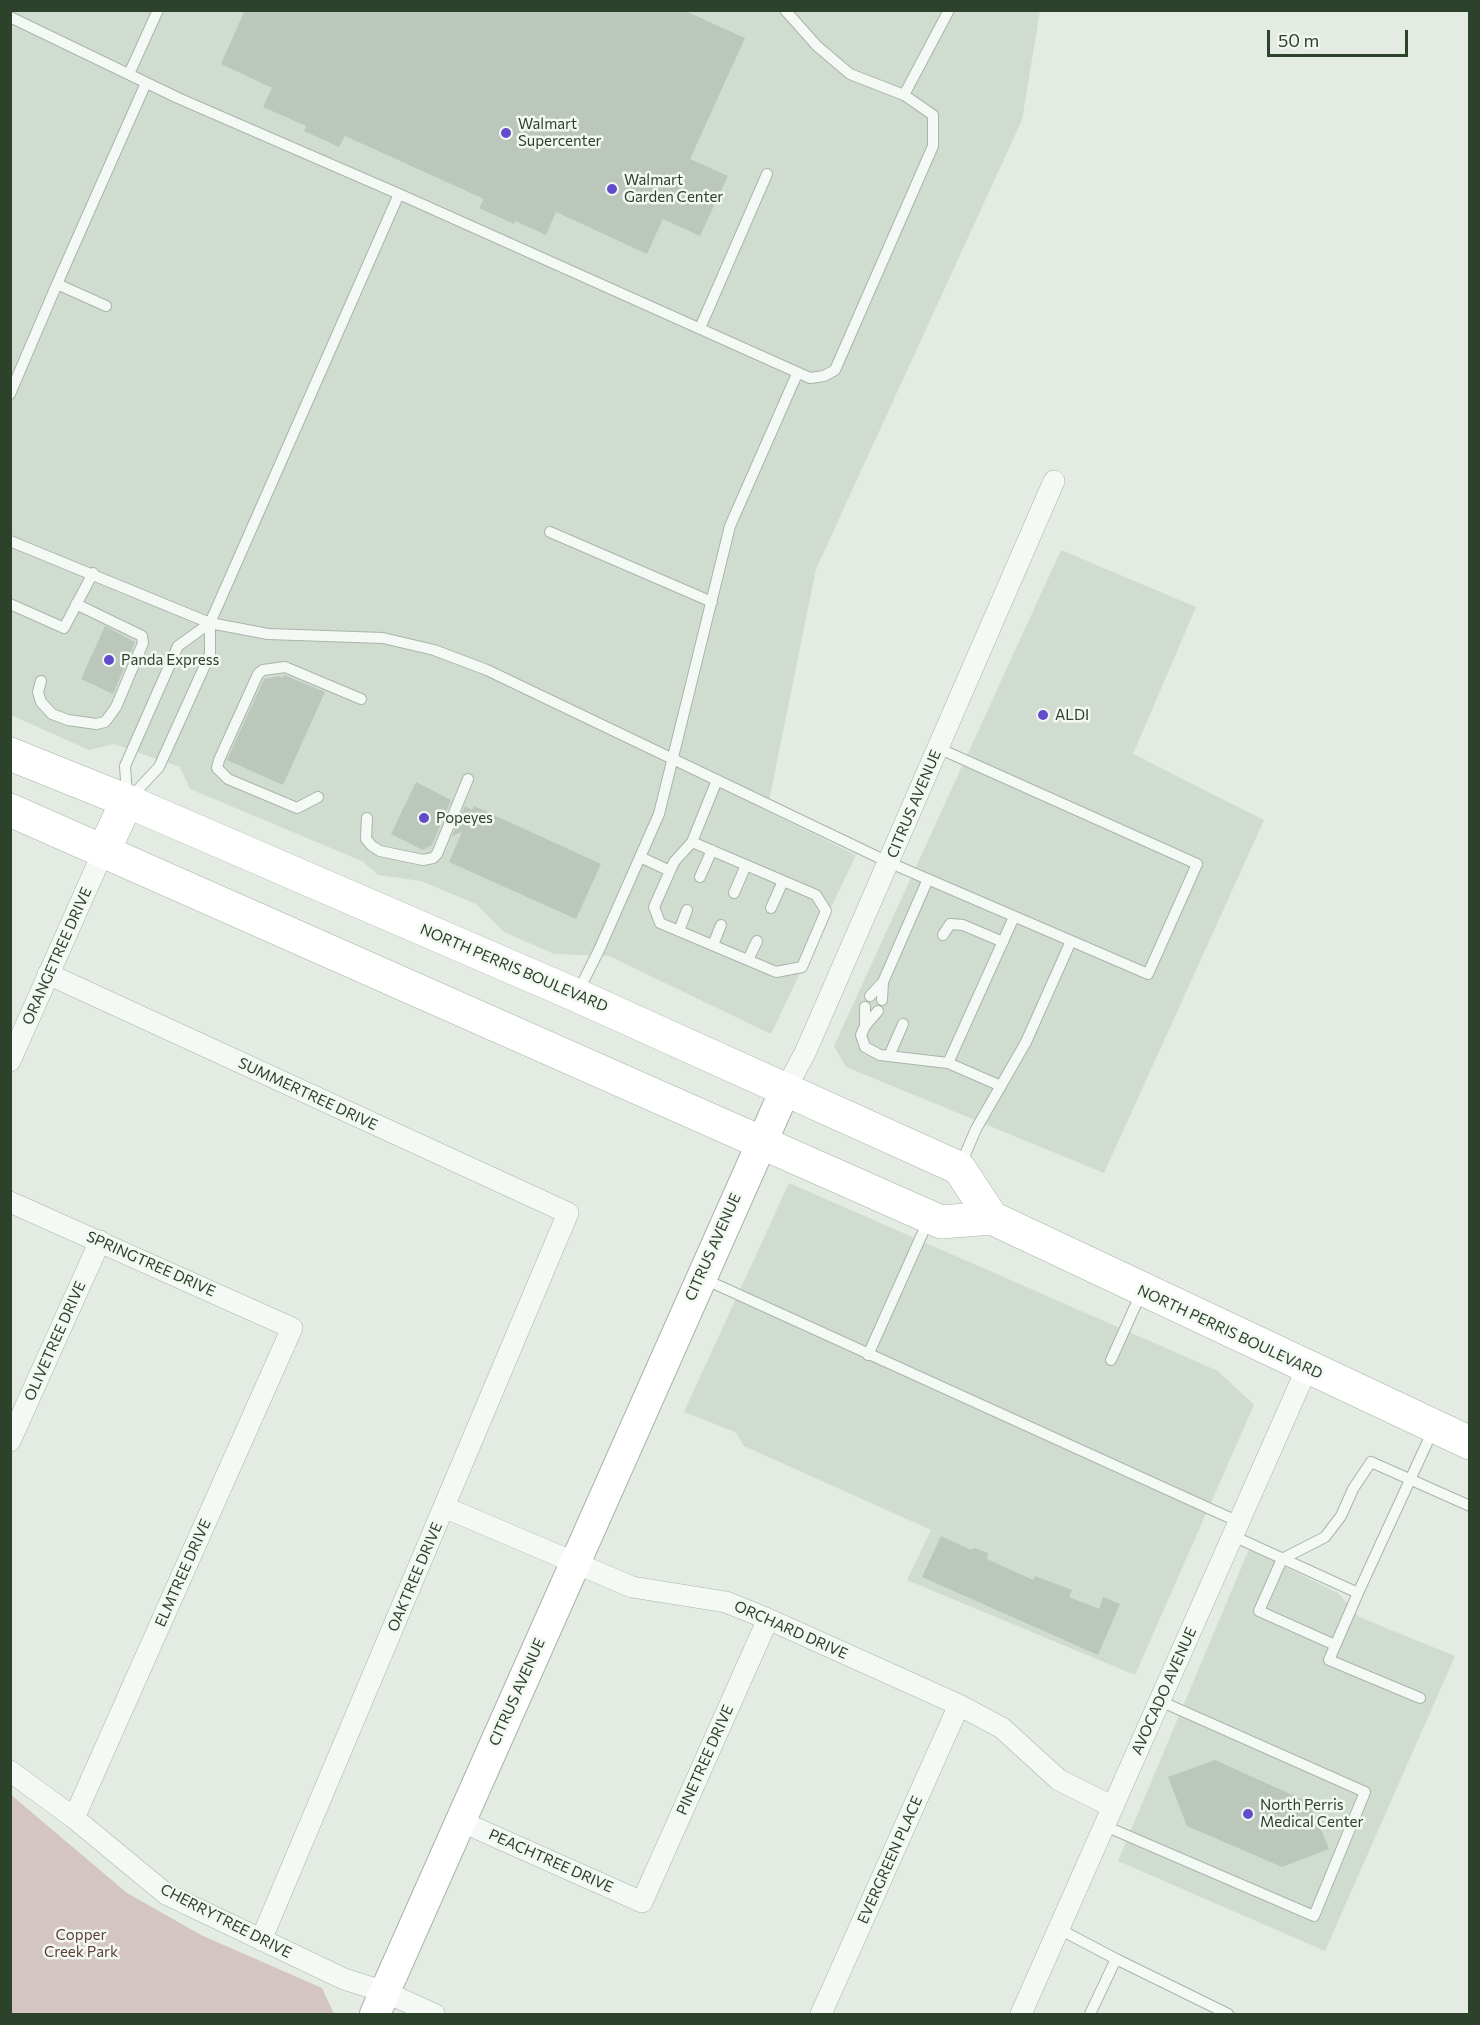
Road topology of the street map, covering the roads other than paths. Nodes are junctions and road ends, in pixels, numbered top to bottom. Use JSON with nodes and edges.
{"nodes":[{"id":1,"x":158,"y":10,"type":"edge"},
{"id":2,"x":785,"y":10,"type":"edge"},
{"id":3,"x":949,"y":10,"type":"edge"},
{"id":4,"x":10,"y":17,"type":"edge"},
{"id":5,"x":129,"y":74,"type":"junction"},
{"id":6,"x":146,"y":83,"type":"junction"},
{"id":7,"x":904,"y":95,"type":"junction"},
{"id":8,"x":767,"y":174,"type":"dead end"},
{"id":9,"x":399,"y":194,"type":"junction"},
{"id":10,"x":57,"y":284,"type":"junction"},
{"id":11,"x":106,"y":306,"type":"dead end"},
{"id":12,"x":700,"y":328,"type":"junction"},
{"id":13,"x":797,"y":374,"type":"junction"},
{"id":14,"x":10,"y":394,"type":"edge"},
{"id":15,"x":1054,"y":481,"type":"dead end"},
{"id":16,"x":550,"y":532,"type":"dead end"},
{"id":17,"x":10,"y":541,"type":"edge"},
{"id":18,"x":93,"y":573,"type":"junction"},
{"id":19,"x":712,"y":602,"type":"junction"},
{"id":20,"x":10,"y":604,"type":"edge"},
{"id":21,"x":76,"y":604,"type":"junction"},
{"id":22,"x":210,"y":623,"type":"junction"},
{"id":23,"x":41,"y":681,"type":"dead end"},
{"id":24,"x":361,"y":699,"type":"dead end"},
{"id":25,"x":938,"y":748,"type":"junction"},
{"id":26,"x":10,"y":754,"type":"edge"},
{"id":27,"x":674,"y":759,"type":"junction"},
{"id":28,"x":468,"y":779,"type":"dead end"},
{"id":29,"x":717,"y":780,"type":"junction"},
{"id":30,"x":318,"y":797,"type":"dead end"},
{"id":31,"x":127,"y":801,"type":"junction"},
{"id":32,"x":10,"y":810,"type":"edge"},
{"id":33,"x":368,"y":818,"type":"dead end"},
{"id":34,"x":692,"y":842,"type":"junction"},
{"id":35,"x":104,"y":850,"type":"junction"},
{"id":36,"x":712,"y":850,"type":"junction"},
{"id":37,"x":640,"y":857,"type":"junction"},
{"id":38,"x":888,"y":862,"type":"junction"},
{"id":39,"x":746,"y":865,"type":"junction"},
{"id":40,"x":670,"y":871,"type":"junction"},
{"id":41,"x":700,"y":877,"type":"dead end"},
{"id":42,"x":928,"y":879,"type":"junction"},
{"id":43,"x":783,"y":881,"type":"junction"},
{"id":44,"x":735,"y":893,"type":"dead end"},
{"id":45,"x":771,"y":908,"type":"dead end"},
{"id":46,"x":687,"y":910,"type":"dead end"},
{"id":47,"x":1014,"y":916,"type":"junction"},
{"id":48,"x":720,"y":925,"type":"dead end"},
{"id":49,"x":679,"y":931,"type":"junction"},
{"id":50,"x":943,"y":935,"type":"dead end"},
{"id":51,"x":756,"y":941,"type":"dead end"},
{"id":52,"x":1071,"y":941,"type":"junction"},
{"id":53,"x":1003,"y":942,"type":"junction"},
{"id":54,"x":713,"y":945,"type":"junction"},
{"id":55,"x":748,"y":960,"type":"junction"},
{"id":56,"x":48,"y":974,"type":"junction"},
{"id":57,"x":883,"y":982,"type":"junction"},
{"id":58,"x":576,"y":995,"type":"junction"},
{"id":59,"x":870,"y":996,"type":"dead end"},
{"id":60,"x":882,"y":1000,"type":"dead end"},
{"id":61,"x":865,"y":1007,"type":"dead end"},
{"id":62,"x":878,"y":1011,"type":"dead end"},
{"id":63,"x":903,"y":1024,"type":"dead end"},
{"id":64,"x":864,"y":1026,"type":"junction"},
{"id":65,"x":890,"y":1056,"type":"junction"},
{"id":66,"x":10,"y":1061,"type":"edge"},
{"id":67,"x":948,"y":1063,"type":"junction"},
{"id":68,"x":1001,"y":1086,"type":"junction"},
{"id":69,"x":786,"y":1088,"type":"junction"},
{"id":70,"x":760,"y":1142,"type":"junction"},
{"id":71,"x":959,"y":1168,"type":"junction"},
{"id":72,"x":10,"y":1202,"type":"edge"},
{"id":73,"x":568,"y":1213,"type":"joint"},
{"id":74,"x":930,"y":1218,"type":"junction"},
{"id":75,"x":992,"y":1218,"type":"junction"},
{"id":76,"x":100,"y":1241,"type":"junction"},
{"id":77,"x":700,"y":1278,"type":"junction"},
{"id":78,"x":1142,"y":1291,"type":"junction"},
{"id":79,"x":292,"y":1328,"type":"joint"},
{"id":80,"x":868,"y":1355,"type":"junction"},
{"id":81,"x":1112,"y":1360,"type":"dead end"},
{"id":82,"x":1307,"y":1368,"type":"junction"},
{"id":83,"x":1434,"y":1427,"type":"junction"},
{"id":84,"x":10,"y":1441,"type":"edge"},
{"id":85,"x":1470,"y":1443,"type":"edge"},
{"id":86,"x":1410,"y":1480,"type":"junction"},
{"id":87,"x":1470,"y":1506,"type":"edge"},
{"id":88,"x":444,"y":1507,"type":"junction"},
{"id":89,"x":1236,"y":1529,"type":"junction"},
{"id":90,"x":1282,"y":1558,"type":"junction"},
{"id":91,"x":575,"y":1561,"type":"junction"},
{"id":92,"x":1358,"y":1593,"type":"junction"},
{"id":93,"x":768,"y":1619,"type":"junction"},
{"id":94,"x":1335,"y":1645,"type":"junction"},
{"id":95,"x":1420,"y":1698,"type":"dead end"},
{"id":96,"x":1160,"y":1701,"type":"junction"},
{"id":97,"x":959,"y":1705,"type":"junction"},
{"id":98,"x":10,"y":1771,"type":"edge"},
{"id":99,"x":1109,"y":1817,"type":"junction"},
{"id":100,"x":74,"y":1818,"type":"junction"},
{"id":101,"x":460,"y":1821,"type":"junction"},
{"id":102,"x":642,"y":1902,"type":"joint"},
{"id":103,"x":1059,"y":1929,"type":"junction"},
{"id":104,"x":261,"y":1940,"type":"junction"},
{"id":105,"x":1116,"y":1959,"type":"junction"},
{"id":106,"x":380,"y":2003,"type":"edge"},
{"id":107,"x":434,"y":2014,"type":"edge"},
{"id":108,"x":821,"y":2014,"type":"edge"},
{"id":109,"x":1021,"y":2014,"type":"edge"},
{"id":110,"x":1090,"y":2014,"type":"edge"},
{"id":111,"x":1228,"y":2014,"type":"edge"}],
"edges":[{"from":1,"to":5,"type":"lane"},
{"from":2,"to":7,"type":"lane"},
{"from":3,"to":7,"type":"lane"},
{"from":4,"to":5,"type":"lane"},
{"from":5,"to":6,"type":"lane"},
{"from":6,"to":9,"type":"lane"},
{"from":6,"to":10,"type":"lane"},
{"from":7,"to":13,"type":"lane"},
{"from":8,"to":12,"type":"lane"},
{"from":9,"to":12,"type":"lane"},
{"from":9,"to":22,"type":"lane"},
{"from":10,"to":11,"type":"lane"},
{"from":10,"to":14,"type":"lane"},
{"from":12,"to":13,"type":"lane"},
{"from":13,"to":19,"type":"lane"},
{"from":15,"to":25,"type":"street","name":"CITRUS AVENUE"},
{"from":16,"to":19,"type":"lane"},
{"from":17,"to":18,"type":"lane"},
{"from":18,"to":21,"type":"lane"},
{"from":18,"to":22,"type":"lane"},
{"from":19,"to":27,"type":"lane"},
{"from":20,"to":21,"type":"lane"},
{"from":21,"to":23,"type":"lane"},
{"from":22,"to":27,"type":"lane"},
{"from":22,"to":31,"type":"lane"},
{"from":22,"to":31,"type":"lane"},
{"from":24,"to":30,"type":"lane"},
{"from":25,"to":38,"type":"street","name":"CITRUS AVENUE"},
{"from":25,"to":52,"type":"lane"},
{"from":26,"to":31,"type":"main road","name":"NORTH PERRIS BOULEVARD"},
{"from":27,"to":29,"type":"lane"},
{"from":27,"to":37,"type":"lane"},
{"from":28,"to":33,"type":"lane"},
{"from":29,"to":34,"type":"lane"},
{"from":29,"to":38,"type":"lane"},
{"from":31,"to":35,"type":"main road"},
{"from":31,"to":58,"type":"main road","name":"NORTH PERRIS BOULEVARD"},
{"from":32,"to":35,"type":"main road"},
{"from":34,"to":36,"type":"lane"},
{"from":34,"to":40,"type":"lane"},
{"from":35,"to":56,"type":"street","name":"ORANGETREE DRIVE"},
{"from":35,"to":70,"type":"main road"},
{"from":36,"to":39,"type":"lane"},
{"from":36,"to":41,"type":"lane"},
{"from":37,"to":40,"type":"lane"},
{"from":37,"to":58,"type":"lane"},
{"from":38,"to":42,"type":"lane"},
{"from":38,"to":69,"type":"street","name":"CITRUS AVENUE"},
{"from":39,"to":43,"type":"lane"},
{"from":39,"to":44,"type":"lane"},
{"from":40,"to":49,"type":"lane"},
{"from":42,"to":47,"type":"lane"},
{"from":42,"to":57,"type":"lane"},
{"from":43,"to":45,"type":"lane"},
{"from":43,"to":55,"type":"lane"},
{"from":46,"to":49,"type":"lane"},
{"from":47,"to":52,"type":"lane"},
{"from":47,"to":53,"type":"lane"},
{"from":48,"to":54,"type":"lane"},
{"from":49,"to":54,"type":"lane"},
{"from":50,"to":53,"type":"lane"},
{"from":51,"to":55,"type":"lane"},
{"from":52,"to":68,"type":"lane"},
{"from":53,"to":67,"type":"lane"},
{"from":54,"to":55,"type":"lane"},
{"from":56,"to":66,"type":"street","name":"ORANGETREE DRIVE"},
{"from":56,"to":73,"type":"street","name":"SUMMERTREE DRIVE"},
{"from":57,"to":59,"type":"lane"},
{"from":57,"to":60,"type":"lane"},
{"from":58,"to":69,"type":"main road","name":"NORTH PERRIS BOULEVARD"},
{"from":61,"to":64,"type":"lane"},
{"from":62,"to":64,"type":"lane"},
{"from":63,"to":65,"type":"lane"},
{"from":64,"to":65,"type":"lane"},
{"from":65,"to":67,"type":"lane"},
{"from":67,"to":68,"type":"lane"},
{"from":68,"to":71,"type":"lane"},
{"from":69,"to":70,"type":"street","name":"CITRUS AVENUE"},
{"from":69,"to":71,"type":"main road","name":"NORTH PERRIS BOULEVARD"},
{"from":70,"to":74,"type":"main road"},
{"from":70,"to":77,"type":"street","name":"CITRUS AVENUE"},
{"from":71,"to":75,"type":"main road"},
{"from":72,"to":76,"type":"street","name":"SPRINGTREE DRIVE"},
{"from":73,"to":88,"type":"street","name":"OAKTREE DRIVE"},
{"from":74,"to":75,"type":"main road"},
{"from":74,"to":80,"type":"lane"},
{"from":75,"to":78,"type":"main road","name":"NORTH PERRIS BOULEVARD"},
{"from":76,"to":79,"type":"street","name":"SPRINGTREE DRIVE"},
{"from":76,"to":84,"type":"street","name":"OLIVETREE DRIVE"},
{"from":77,"to":80,"type":"lane"},
{"from":77,"to":91,"type":"street","name":"CITRUS AVENUE"},
{"from":78,"to":81,"type":"lane"},
{"from":78,"to":82,"type":"main road","name":"NORTH PERRIS BOULEVARD"},
{"from":79,"to":100,"type":"street","name":"ELMTREE DRIVE"},
{"from":80,"to":89,"type":"lane"},
{"from":82,"to":83,"type":"main road","name":"NORTH PERRIS BOULEVARD"},
{"from":82,"to":89,"type":"street","name":"AVOCADO AVENUE"},
{"from":83,"to":85,"type":"main road","name":"NORTH PERRIS BOULEVARD"},
{"from":83,"to":86,"type":"lane"},
{"from":86,"to":87,"type":"lane"},
{"from":86,"to":90,"type":"lane"},
{"from":86,"to":92,"type":"lane"},
{"from":88,"to":91,"type":"street","name":"ORCHARD DRIVE"},
{"from":88,"to":104,"type":"street","name":"OAKTREE DRIVE"},
{"from":89,"to":90,"type":"lane"},
{"from":89,"to":96,"type":"street","name":"AVOCADO AVENUE"},
{"from":90,"to":92,"type":"lane"},
{"from":90,"to":94,"type":"lane"},
{"from":91,"to":93,"type":"street","name":"ORCHARD DRIVE"},
{"from":91,"to":101,"type":"street","name":"CITRUS AVENUE"},
{"from":92,"to":94,"type":"lane"},
{"from":93,"to":97,"type":"street","name":"ORCHARD DRIVE"},
{"from":93,"to":102,"type":"street","name":"PINETREE DRIVE"},
{"from":94,"to":95,"type":"lane"},
{"from":96,"to":99,"type":"street","name":"AVOCADO AVENUE"},
{"from":96,"to":99,"type":"lane"},
{"from":97,"to":99,"type":"street","name":"ORCHARD DRIVE"},
{"from":97,"to":108,"type":"street","name":"EVERGREEN PLACE"},
{"from":98,"to":100,"type":"street","name":"CHERRYTREE DRIVE"},
{"from":99,"to":103,"type":"street","name":"AVOCADO AVENUE"},
{"from":100,"to":104,"type":"street","name":"CHERRYTREE DRIVE"},
{"from":101,"to":102,"type":"street","name":"PEACHTREE DRIVE"},
{"from":101,"to":106,"type":"street","name":"CITRUS AVENUE"},
{"from":103,"to":105,"type":"lane"},
{"from":103,"to":109,"type":"street","name":"AVOCADO AVENUE"},
{"from":104,"to":106,"type":"street","name":"CHERRYTREE DRIVE"},
{"from":105,"to":110,"type":"lane"},
{"from":105,"to":111,"type":"lane"},
{"from":106,"to":107,"type":"street","name":"CHERRYTREE DRIVE"}]}
